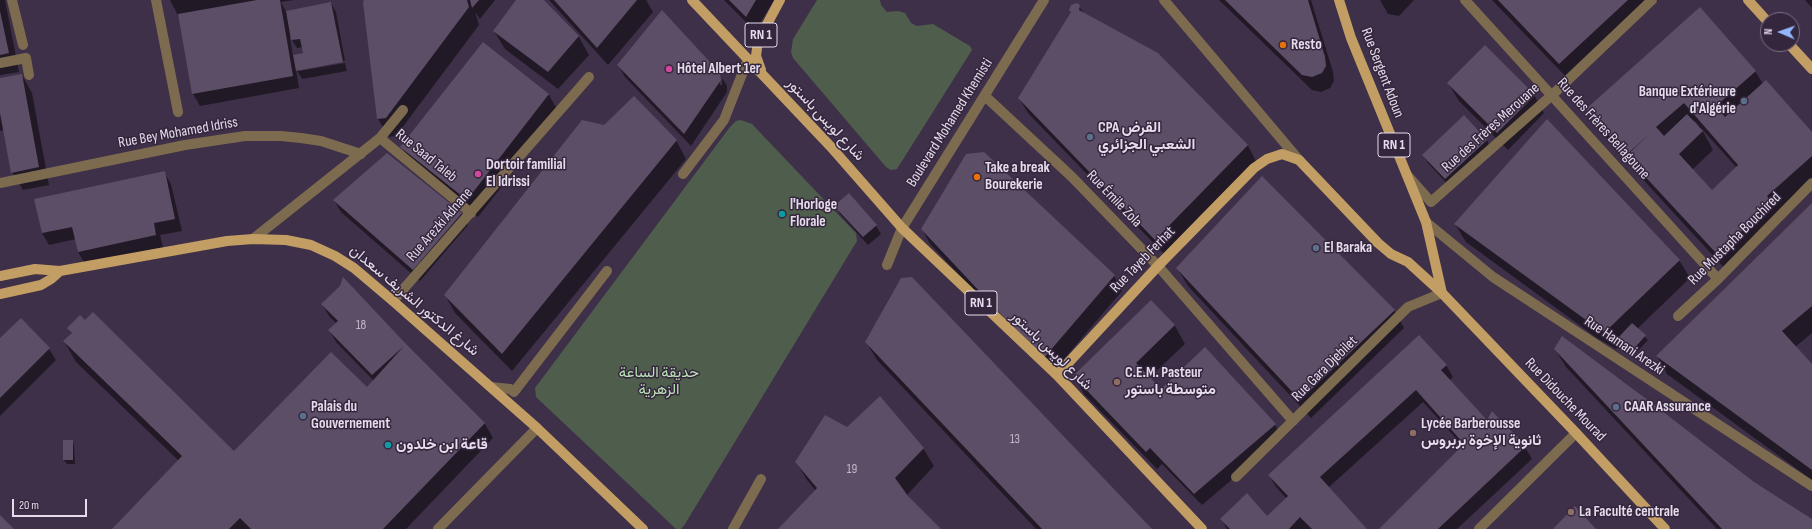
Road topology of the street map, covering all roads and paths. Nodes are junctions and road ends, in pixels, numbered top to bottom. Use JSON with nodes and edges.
{"nodes":[{"id":1,"x":12,"y":0,"type":"edge"},
{"id":2,"x":156,"y":0,"type":"edge"},
{"id":3,"x":692,"y":0,"type":"edge"},
{"id":4,"x":780,"y":0,"type":"edge"},
{"id":5,"x":1044,"y":0,"type":"edge"},
{"id":6,"x":1164,"y":0,"type":"edge"},
{"id":7,"x":1339,"y":0,"type":"edge"},
{"id":8,"x":1466,"y":0,"type":"edge"},
{"id":9,"x":1652,"y":0,"type":"edge"},
{"id":10,"x":1748,"y":0,"type":"edge"},
{"id":11,"x":1760,"y":13,"type":"edge"},
{"id":12,"x":23,"y":45,"type":"dead end"},
{"id":13,"x":1796,"y":52,"type":"edge"},
{"id":14,"x":748,"y":60,"type":"junction"},
{"id":15,"x":0,"y":63,"type":"edge"},
{"id":16,"x":1812,"y":69,"type":"edge"},
{"id":17,"x":763,"y":74,"type":"junction"},
{"id":18,"x":29,"y":75,"type":"dead end"},
{"id":19,"x":589,"y":77,"type":"dead end"},
{"id":20,"x":1552,"y":95,"type":"junction"},
{"id":21,"x":984,"y":96,"type":"junction"},
{"id":22,"x":403,"y":110,"type":"dead end"},
{"id":23,"x":178,"y":112,"type":"dead end"},
{"id":24,"x":380,"y":138,"type":"junction"},
{"id":25,"x":361,"y":154,"type":"junction"},
{"id":26,"x":1299,"y":160,"type":"junction"},
{"id":27,"x":1405,"y":173,"type":"junction"},
{"id":28,"x":683,"y":174,"type":"dead end"},
{"id":29,"x":0,"y":183,"type":"edge"},
{"id":30,"x":1812,"y":183,"type":"edge"},
{"id":31,"x":471,"y":213,"type":"junction"},
{"id":32,"x":1426,"y":222,"type":"junction"},
{"id":33,"x":902,"y":228,"type":"junction"},
{"id":34,"x":254,"y":239,"type":"junction"},
{"id":35,"x":886,"y":265,"type":"dead end"},
{"id":36,"x":1158,"y":266,"type":"junction"},
{"id":37,"x":60,"y":271,"type":"junction"},
{"id":38,"x":607,"y":271,"type":"dead end"},
{"id":39,"x":0,"y":276,"type":"edge"},
{"id":40,"x":1718,"y":279,"type":"junction"},
{"id":41,"x":1442,"y":293,"type":"junction"},
{"id":42,"x":0,"y":294,"type":"edge"},
{"id":43,"x":393,"y":301,"type":"junction"},
{"id":44,"x":1678,"y":316,"type":"dead end"},
{"id":45,"x":1057,"y":375,"type":"junction"},
{"id":46,"x":491,"y":387,"type":"junction"},
{"id":47,"x":1293,"y":420,"type":"junction"},
{"id":48,"x":537,"y":428,"type":"junction"},
{"id":49,"x":1576,"y":433,"type":"junction"},
{"id":50,"x":1236,"y":477,"type":"dead end"},
{"id":51,"x":762,"y":479,"type":"dead end"},
{"id":52,"x":1812,"y":486,"type":"edge"},
{"id":53,"x":438,"y":529,"type":"edge"},
{"id":54,"x":643,"y":529,"type":"edge"},
{"id":55,"x":733,"y":529,"type":"edge"},
{"id":56,"x":1202,"y":529,"type":"edge"},
{"id":57,"x":1479,"y":529,"type":"edge"},
{"id":58,"x":1665,"y":529,"type":"edge"}],
"edges":[{"from":1,"to":12,"type":"street"},
{"from":2,"to":23,"type":"street"},
{"from":3,"to":14,"type":"main road","name":"شارع لويس باستور"},
{"from":4,"to":17,"type":"main road","number":"RN 1"},
{"from":5,"to":21,"type":"street","name":"Boulevard Mohamed Khemisti"},
{"from":6,"to":26,"type":"street"},
{"from":7,"to":27,"type":"main road","name":"Rue Sergent Adoun","number":"RN 1"},
{"from":8,"to":20,"type":"street","name":"Rue des Frères Bellagoune"},
{"from":9,"to":20,"type":"street","name":"Rue des Frères Merouane"},
{"from":10,"to":11,"type":"main road"},
{"from":13,"to":16,"type":"main road"},
{"from":14,"to":17,"type":"main road","name":"شارع لويس باستور"},
{"from":14,"to":28,"type":"street"},
{"from":15,"to":18,"type":"street"},
{"from":17,"to":33,"type":"main road","name":"شارع لويس باستور","number":"RN 1"},
{"from":19,"to":31,"type":"street","name":"Rue Arezki Adnane"},
{"from":20,"to":27,"type":"street","name":"Rue des Frères Merouane"},
{"from":20,"to":40,"type":"street","name":"Rue des Frères Bellagoune"},
{"from":21,"to":33,"type":"street","name":"Boulevard Mohamed Khemisti"},
{"from":21,"to":36,"type":"street","name":"Rue Émile Zola"},
{"from":22,"to":24,"type":"street"},
{"from":24,"to":25,"type":"street"},
{"from":24,"to":31,"type":"street","name":"Rue Saad Taleb"},
{"from":25,"to":29,"type":"street","name":"Rue Bey Mohamed Idriss"},
{"from":25,"to":34,"type":"street"},
{"from":26,"to":36,"type":"main road","name":"Rue Tayeb Ferhat"},
{"from":26,"to":41,"type":"main road","name":"Rue Didouche Mourad"},
{"from":27,"to":32,"type":"main road","name":"Rue Sergent Adoun","number":"RN 1"},
{"from":30,"to":40,"type":"street","name":"Rue Mustapha Bouchired"},
{"from":31,"to":43,"type":"street","name":"Rue Arezki Adnane"},
{"from":32,"to":41,"type":"main road","name":"Rue Sergent Adoun","number":"RN 1"},
{"from":32,"to":52,"type":"street","name":"Rue Hamani Arezki"},
{"from":33,"to":35,"type":"street","name":"Boulevard Mohamed Khemisti"},
{"from":33,"to":45,"type":"main road","name":"شارع لويس باستور","number":"RN 1"},
{"from":34,"to":37,"type":"main road","name":"شارغ الدكتور الشريف سعدان"},
{"from":34,"to":43,"type":"main road","name":"شارغ الدكتور الشريف سعدان"},
{"from":36,"to":45,"type":"main road","name":"Rue Tayeb Ferhat"},
{"from":36,"to":47,"type":"street","name":"Rue Émile Zola"},
{"from":37,"to":39,"type":"main road"},
{"from":37,"to":42,"type":"main road"},
{"from":38,"to":46,"type":"street"},
{"from":40,"to":44,"type":"street","name":"Rue Mustapha Bouchired"},
{"from":41,"to":47,"type":"street","name":"Rue Gara Djebilet"},
{"from":41,"to":49,"type":"main road","name":"Rue Didouche Mourad"},
{"from":43,"to":46,"type":"main road","name":"شارغ الدكتور الشريف سعدان"},
{"from":45,"to":56,"type":"main road","name":"شارع لويس باستور","number":"RN 1"},
{"from":46,"to":48,"type":"main road","name":"شارغ الدكتور الشريف سعدان"},
{"from":47,"to":50,"type":"street","name":"Rue Gara Djebilet"},
{"from":48,"to":53,"type":"street"},
{"from":48,"to":54,"type":"main road","name":"شارغ الدكتور الشريف سعدان"},
{"from":49,"to":57,"type":"street"},
{"from":49,"to":58,"type":"main road","name":"Rue Didouche Mourad"},
{"from":51,"to":55,"type":"street"}]}
